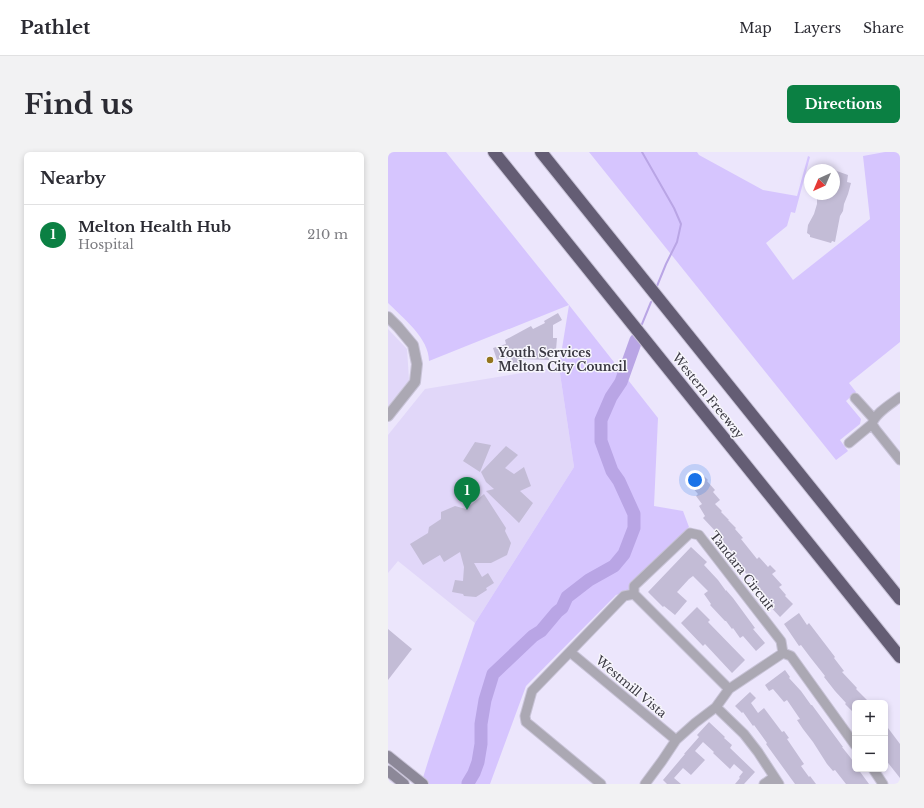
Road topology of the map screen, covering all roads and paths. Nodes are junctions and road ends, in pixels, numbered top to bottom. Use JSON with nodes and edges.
{"nodes":[{"id":1,"x":494,"y":152,"type":"edge"},
{"id":2,"x":541,"y":152,"type":"edge"},
{"id":3,"x":388,"y":317,"type":"edge"},
{"id":4,"x":900,"y":397,"type":"edge"},
{"id":5,"x":855,"y":398,"type":"dead end"},
{"id":6,"x":388,"y":416,"type":"edge"},
{"id":7,"x":873,"y":422,"type":"junction"},
{"id":8,"x":849,"y":443,"type":"dead end"},
{"id":9,"x":900,"y":460,"type":"edge"},
{"id":10,"x":634,"y":594,"type":"junction"},
{"id":11,"x":900,"y":599,"type":"edge"},
{"id":12,"x":570,"y":652,"type":"junction"},
{"id":13,"x":783,"y":653,"type":"junction"},
{"id":14,"x":900,"y":657,"type":"edge"},
{"id":15,"x":730,"y":689,"type":"junction"},
{"id":16,"x":716,"y":707,"type":"junction"},
{"id":17,"x":676,"y":740,"type":"junction"},
{"id":18,"x":852,"y":741,"type":"edge"},
{"id":19,"x":388,"y":756,"type":"edge"},
{"id":20,"x":388,"y":771,"type":"edge"},
{"id":21,"x":874,"y":772,"type":"edge"},
{"id":22,"x":777,"y":781,"type":"edge"},
{"id":23,"x":404,"y":784,"type":"edge"},
{"id":24,"x":423,"y":784,"type":"edge"},
{"id":25,"x":601,"y":784,"type":"edge"},
{"id":26,"x":645,"y":784,"type":"edge"},
{"id":27,"x":764,"y":784,"type":"edge"},
{"id":28,"x":883,"y":784,"type":"edge"}],
"edges":[{"from":1,"to":14,"type":"highway","name":"Western Freeway"},
{"from":2,"to":11,"type":"highway","name":"Western Freeway"},
{"from":3,"to":6,"type":"street"},
{"from":4,"to":7,"type":"street"},
{"from":5,"to":7,"type":"street"},
{"from":7,"to":8,"type":"street"},
{"from":7,"to":9,"type":"street"},
{"from":10,"to":12,"type":"street"},
{"from":10,"to":13,"type":"street","name":"Tandara Circuit"},
{"from":10,"to":15,"type":"street"},
{"from":12,"to":17,"type":"street","name":"Westmill Vista"},
{"from":12,"to":25,"type":"street"},
{"from":13,"to":15,"type":"street"},
{"from":13,"to":18,"type":"street"},
{"from":15,"to":16,"type":"street"},
{"from":16,"to":17,"type":"street"},
{"from":16,"to":22,"type":"street"},
{"from":17,"to":26,"type":"street"},
{"from":19,"to":24,"type":"main road"},
{"from":20,"to":23,"type":"main road"},
{"from":21,"to":28,"type":"street"},
{"from":22,"to":27,"type":"street"}]}
